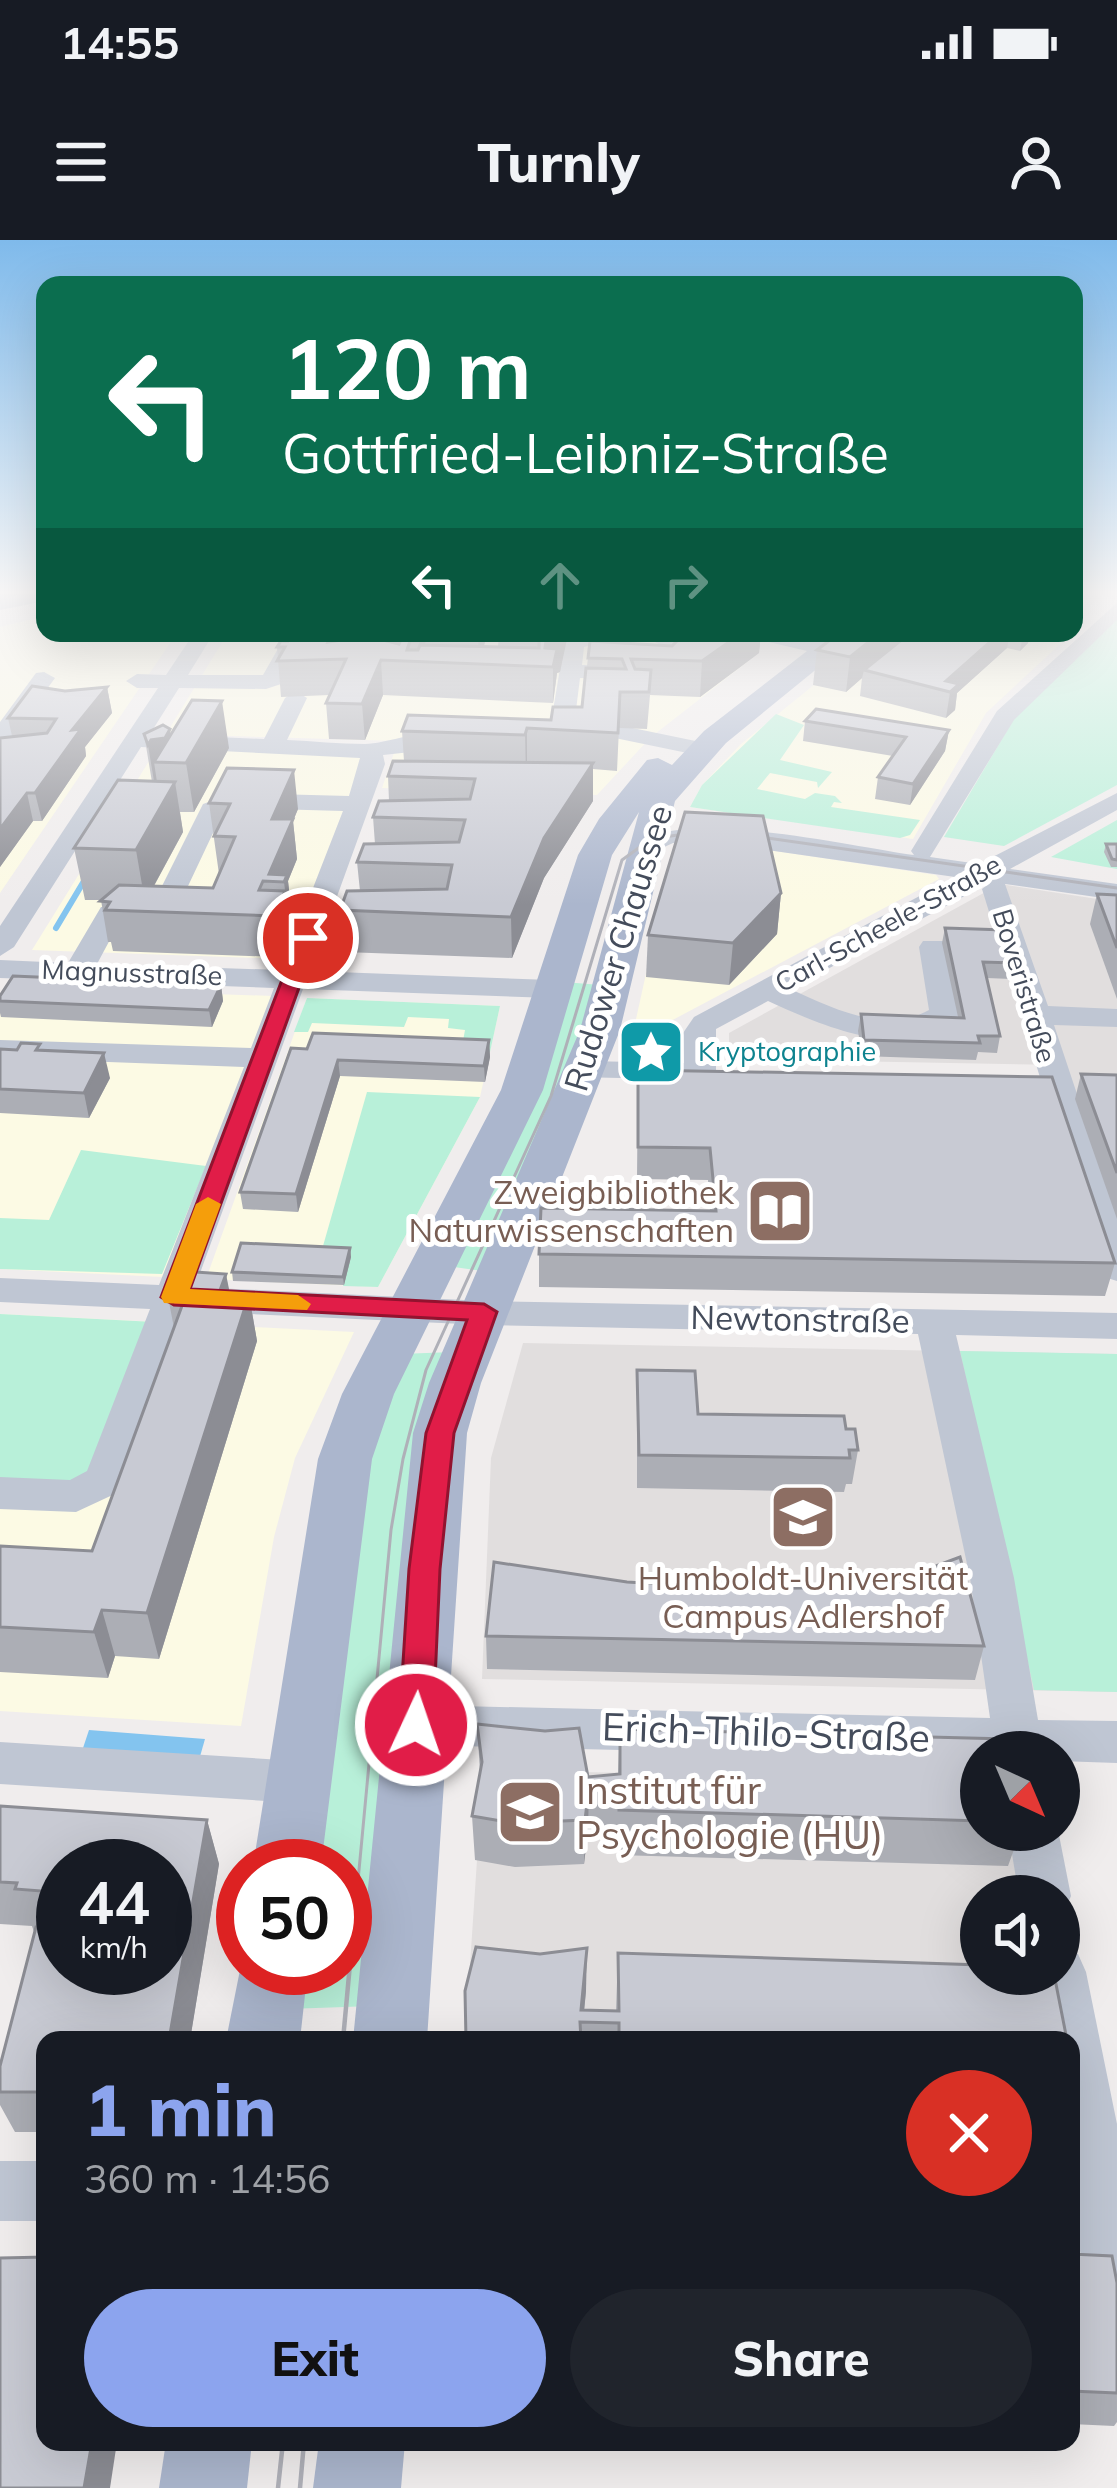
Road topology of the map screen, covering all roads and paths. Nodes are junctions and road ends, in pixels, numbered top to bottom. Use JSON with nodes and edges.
{"nodes":[{"id":1,"x":31,"y":696,"type":"edge"},
{"id":2,"x":163,"y":696,"type":"edge"},
{"id":3,"x":570,"y":696,"type":"edge"},
{"id":4,"x":742,"y":696,"type":"edge"},
{"id":5,"x":1026,"y":696,"type":"edge"},
{"id":6,"x":296,"y":698,"type":"edge"},
{"id":7,"x":567,"y":735,"type":"edge"},
{"id":8,"x":618,"y":736,"type":"edge"},
{"id":9,"x":0,"y":738,"type":"edge"},
{"id":10,"x":134,"y":740,"type":"junction"},
{"id":11,"x":473,"y":740,"type":"edge"},
{"id":12,"x":676,"y":744,"type":"junction"},
{"id":13,"x":247,"y":745,"type":"junction"},
{"id":14,"x":273,"y":746,"type":"junction"},
{"id":15,"x":370,"y":751,"type":"junction"},
{"id":16,"x":234,"y":800,"type":"junction"},
{"id":17,"x":1117,"y":800,"type":"edge"},
{"id":18,"x":358,"y":804,"type":"junction"},
{"id":19,"x":655,"y":811,"type":"junction"},
{"id":20,"x":645,"y":848,"type":"junction"},
{"id":21,"x":924,"y":851,"type":"junction"},
{"id":22,"x":992,"y":875,"type":"junction"},
{"id":23,"x":1117,"y":879,"type":"edge"},
{"id":24,"x":1117,"y":892,"type":"edge"},
{"id":25,"x":0,"y":946,"type":"edge"},
{"id":26,"x":933,"y":946,"type":"dead end"},
{"id":27,"x":0,"y":969,"type":"edge"},
{"id":28,"x":78,"y":971,"type":"junction"},
{"id":29,"x":292,"y":980,"type":"junction"},
{"id":30,"x":551,"y":989,"type":"junction"},
{"id":31,"x":766,"y":989,"type":"junction"},
{"id":32,"x":1033,"y":1015,"type":"junction"},
{"id":33,"x":1117,"y":1018,"type":"edge"},
{"id":34,"x":0,"y":1049,"type":"edge"},
{"id":35,"x":262,"y":1058,"type":"junction"},
{"id":36,"x":586,"y":1070,"type":"junction"},
{"id":37,"x":1117,"y":1269,"type":"edge"},
{"id":38,"x":0,"y":1290,"type":"edge"},
{"id":39,"x":174,"y":1297,"type":"junction"},
{"id":40,"x":410,"y":1310,"type":"junction"},
{"id":41,"x":484,"y":1312,"type":"junction"},
{"id":42,"x":934,"y":1322,"type":"junction"},
{"id":43,"x":1117,"y":1326,"type":"edge"},
{"id":44,"x":0,"y":1493,"type":"edge"},
{"id":45,"x":416,"y":1725,"type":"junction"},
{"id":46,"x":1016,"y":1731,"type":"edge"},
{"id":47,"x":1117,"y":1742,"type":"edge"},
{"id":48,"x":1080,"y":1743,"type":"edge"},
{"id":49,"x":960,"y":1744,"type":"edge"},
{"id":50,"x":0,"y":1762,"type":"edge"},
{"id":51,"x":298,"y":1781,"type":"junction"},
{"id":52,"x":290,"y":1839,"type":"edge"},
{"id":53,"x":269,"y":1995,"type":"edge"},
{"id":54,"x":1063,"y":1995,"type":"edge"},
{"id":55,"x":264,"y":2031,"type":"edge"},
{"id":56,"x":391,"y":2031,"type":"edge"},
{"id":57,"x":1070,"y":2031,"type":"edge"},
{"id":58,"x":1080,"y":2083,"type":"edge"},
{"id":59,"x":0,"y":2191,"type":"edge"},
{"id":60,"x":36,"y":2191,"type":"edge"},
{"id":61,"x":1117,"y":2278,"type":"edge"},
{"id":62,"x":208,"y":2451,"type":"edge"},
{"id":63,"x":361,"y":2451,"type":"edge"},
{"id":64,"x":203,"y":2488,"type":"edge"},
{"id":65,"x":357,"y":2488,"type":"edge"}],
"edges":[{"from":1,"to":9,"type":"street"},
{"from":2,"to":10,"type":"street"},
{"from":3,"to":7,"type":"street"},
{"from":4,"to":12,"type":"main road","name":"Rudower Chaussee"},
{"from":5,"to":21,"type":"street"},
{"from":6,"to":14,"type":"street"},
{"from":8,"to":12,"type":"street"},
{"from":10,"to":13,"type":"street"},
{"from":10,"to":25,"type":"street"},
{"from":11,"to":15,"type":"street"},
{"from":12,"to":19,"type":"main road","name":"Rudower Chaussee"},
{"from":12,"to":30,"type":"main road","name":"Rudower Chaussee"},
{"from":13,"to":14,"type":"street"},
{"from":13,"to":16,"type":"street"},
{"from":14,"to":15,"type":"street"},
{"from":15,"to":18,"type":"street"},
{"from":16,"to":18,"type":"street"},
{"from":16,"to":28,"type":"street"},
{"from":17,"to":22,"type":"street","name":"Carl-Scheele-Straße"},
{"from":18,"to":29,"type":"street"},
{"from":19,"to":20,"type":"main road","name":"Rudower Chaussee"},
{"from":19,"to":21,"type":"street"},
{"from":20,"to":22,"type":"street"},
{"from":20,"to":36,"type":"main road","name":"Rudower Chaussee"},
{"from":21,"to":22,"type":"street"},
{"from":22,"to":23,"type":"street"},
{"from":22,"to":24,"type":"street"},
{"from":22,"to":31,"type":"street","name":"Carl-Scheele-Straße"},
{"from":22,"to":32,"type":"street","name":"Boveristraße"},
{"from":26,"to":31,"type":"street"},
{"from":27,"to":28,"type":"street","name":"Magnusstraße"},
{"from":28,"to":29,"type":"street","name":"Magnusstraße"},
{"from":29,"to":30,"type":"street","name":"Magnusstraße"},
{"from":29,"to":35,"type":"street"},
{"from":30,"to":40,"type":"main road","name":"Rudower Chaussee"},
{"from":31,"to":36,"type":"street","name":"Carl-Scheele-Straße"},
{"from":32,"to":33,"type":"street"},
{"from":32,"to":37,"type":"street","name":"Boveristraße"},
{"from":34,"to":35,"type":"street"},
{"from":35,"to":39,"type":"street"},
{"from":36,"to":41,"type":"main road","name":"Rudower Chaussee"},
{"from":38,"to":39,"type":"street","name":"Newtonstraße"},
{"from":39,"to":40,"type":"street","name":"Newtonstraße"},
{"from":39,"to":44,"type":"street"},
{"from":40,"to":41,"type":"street","name":"Newtonstraße"},
{"from":40,"to":51,"type":"main road","name":"Rudower Chaussee"},
{"from":41,"to":42,"type":"street","name":"Newtonstraße"},
{"from":41,"to":45,"type":"main road","name":"Rudower Chaussee"},
{"from":42,"to":43,"type":"street","name":"Newtonstraße"},
{"from":42,"to":46,"type":"street"},
{"from":45,"to":49,"type":"street","name":"Erich-Thilo-Straße"},
{"from":45,"to":56,"type":"main road","name":"Rudower Chaussee"},
{"from":47,"to":48,"type":"street","name":"Erich-Thilo-Straße"},
{"from":50,"to":51,"type":"street"},
{"from":51,"to":52,"type":"main road","name":"Rudower Chaussee"},
{"from":53,"to":55,"type":"main road"},
{"from":54,"to":57,"type":"street"},
{"from":58,"to":61,"type":"street"},
{"from":59,"to":60,"type":"street"},
{"from":62,"to":64,"type":"main road"},
{"from":63,"to":65,"type":"main road"}]}
